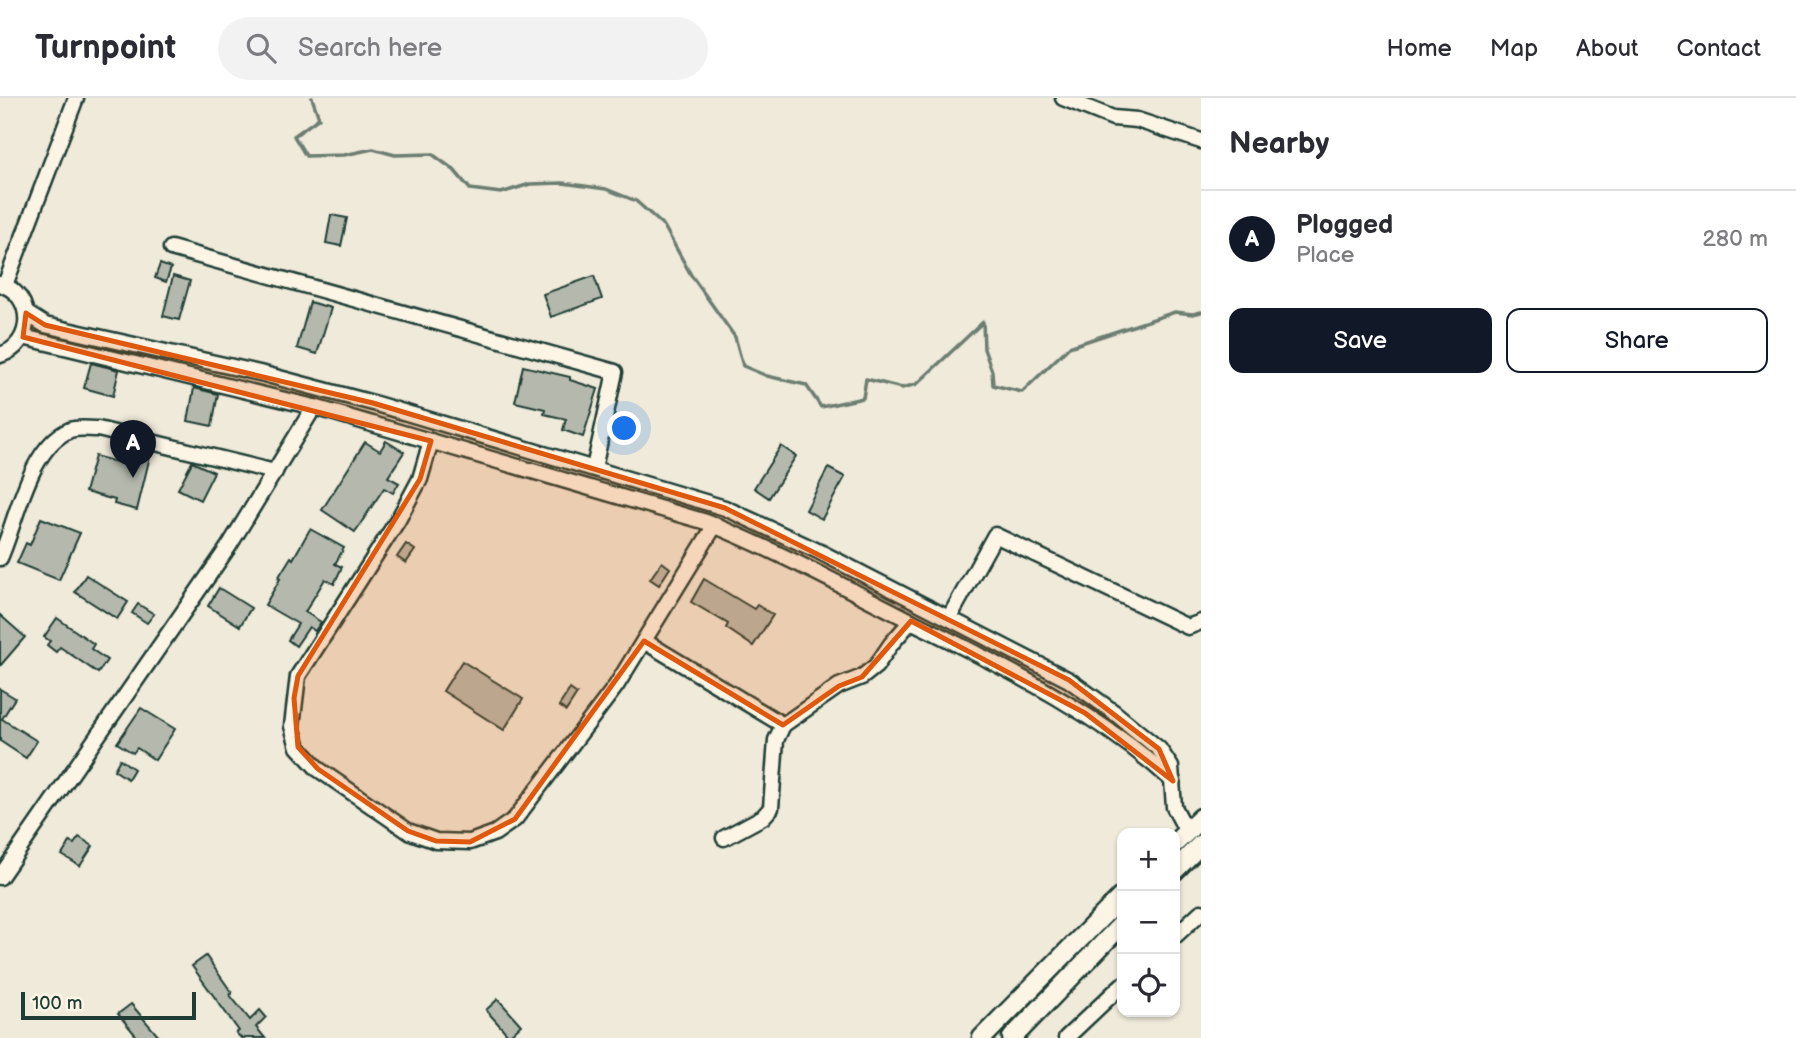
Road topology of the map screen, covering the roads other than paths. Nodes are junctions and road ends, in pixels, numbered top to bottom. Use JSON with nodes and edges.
{"nodes":[{"id":1,"x":76,"y":98,"type":"edge"},
{"id":2,"x":1063,"y":98,"type":"edge"},
{"id":3,"x":1079,"y":101,"type":"edge"},
{"id":4,"x":1201,"y":141,"type":"edge"},
{"id":5,"x":171,"y":248,"type":"dead end"},
{"id":6,"x":3,"y":285,"type":"edge"},
{"id":7,"x":26,"y":313,"type":"junction"},
{"id":8,"x":23,"y":337,"type":"junction"},
{"id":9,"x":0,"y":355,"type":"edge"},
{"id":10,"x":314,"y":407,"type":"junction"},
{"id":11,"x":431,"y":441,"type":"junction"},
{"id":12,"x":594,"y":468,"type":"junction"},
{"id":13,"x":275,"y":472,"type":"junction"},
{"id":14,"x":715,"y":525,"type":"junction"},
{"id":15,"x":0,"y":558,"type":"edge"},
{"id":16,"x":949,"y":618,"type":"junction"},
{"id":17,"x":911,"y":621,"type":"junction"},
{"id":18,"x":1201,"y":622,"type":"edge"},
{"id":19,"x":644,"y":641,"type":"junction"},
{"id":20,"x":783,"y":725,"type":"junction"},
{"id":21,"x":1173,"y":781,"type":"junction"},
{"id":22,"x":1201,"y":818,"type":"edge"},
{"id":23,"x":724,"y":838,"type":"dead end"},
{"id":24,"x":1181,"y":838,"type":"edge"},
{"id":25,"x":1201,"y":844,"type":"edge"},
{"id":26,"x":1180,"y":865,"type":"edge"},
{"id":27,"x":0,"y":877,"type":"edge"},
{"id":28,"x":1117,"y":901,"type":"edge"},
{"id":29,"x":1201,"y":912,"type":"edge"},
{"id":30,"x":1117,"y":928,"type":"edge"},
{"id":31,"x":1180,"y":931,"type":"edge"},
{"id":32,"x":1117,"y":990,"type":"edge"},
{"id":33,"x":982,"y":1038,"type":"edge"},
{"id":34,"x":1012,"y":1038,"type":"edge"},
{"id":35,"x":1066,"y":1038,"type":"edge"}],
"edges":[{"from":1,"to":6,"type":"street"},
{"from":2,"to":3,"type":"street"},
{"from":3,"to":4,"type":"street"},
{"from":5,"to":12,"type":"street"},
{"from":6,"to":7,"type":"street"},
{"from":7,"to":8,"type":"street"},
{"from":7,"to":12,"type":"street"},
{"from":8,"to":9,"type":"street"},
{"from":8,"to":10,"type":"street"},
{"from":10,"to":11,"type":"street"},
{"from":10,"to":13,"type":"street"},
{"from":11,"to":14,"type":"street"},
{"from":11,"to":19,"type":"street"},
{"from":12,"to":16,"type":"street"},
{"from":13,"to":15,"type":"street"},
{"from":13,"to":27,"type":"street"},
{"from":14,"to":17,"type":"street"},
{"from":14,"to":19,"type":"street"},
{"from":16,"to":18,"type":"street"},
{"from":16,"to":21,"type":"street"},
{"from":17,"to":20,"type":"street"},
{"from":17,"to":21,"type":"street"},
{"from":19,"to":20,"type":"street"},
{"from":20,"to":23,"type":"street"},
{"from":21,"to":24,"type":"street"},
{"from":22,"to":24,"type":"main road"},
{"from":25,"to":26,"type":"main road"},
{"from":28,"to":33,"type":"main road"},
{"from":29,"to":31,"type":"street"},
{"from":30,"to":34,"type":"main road"},
{"from":32,"to":35,"type":"street"}]}
